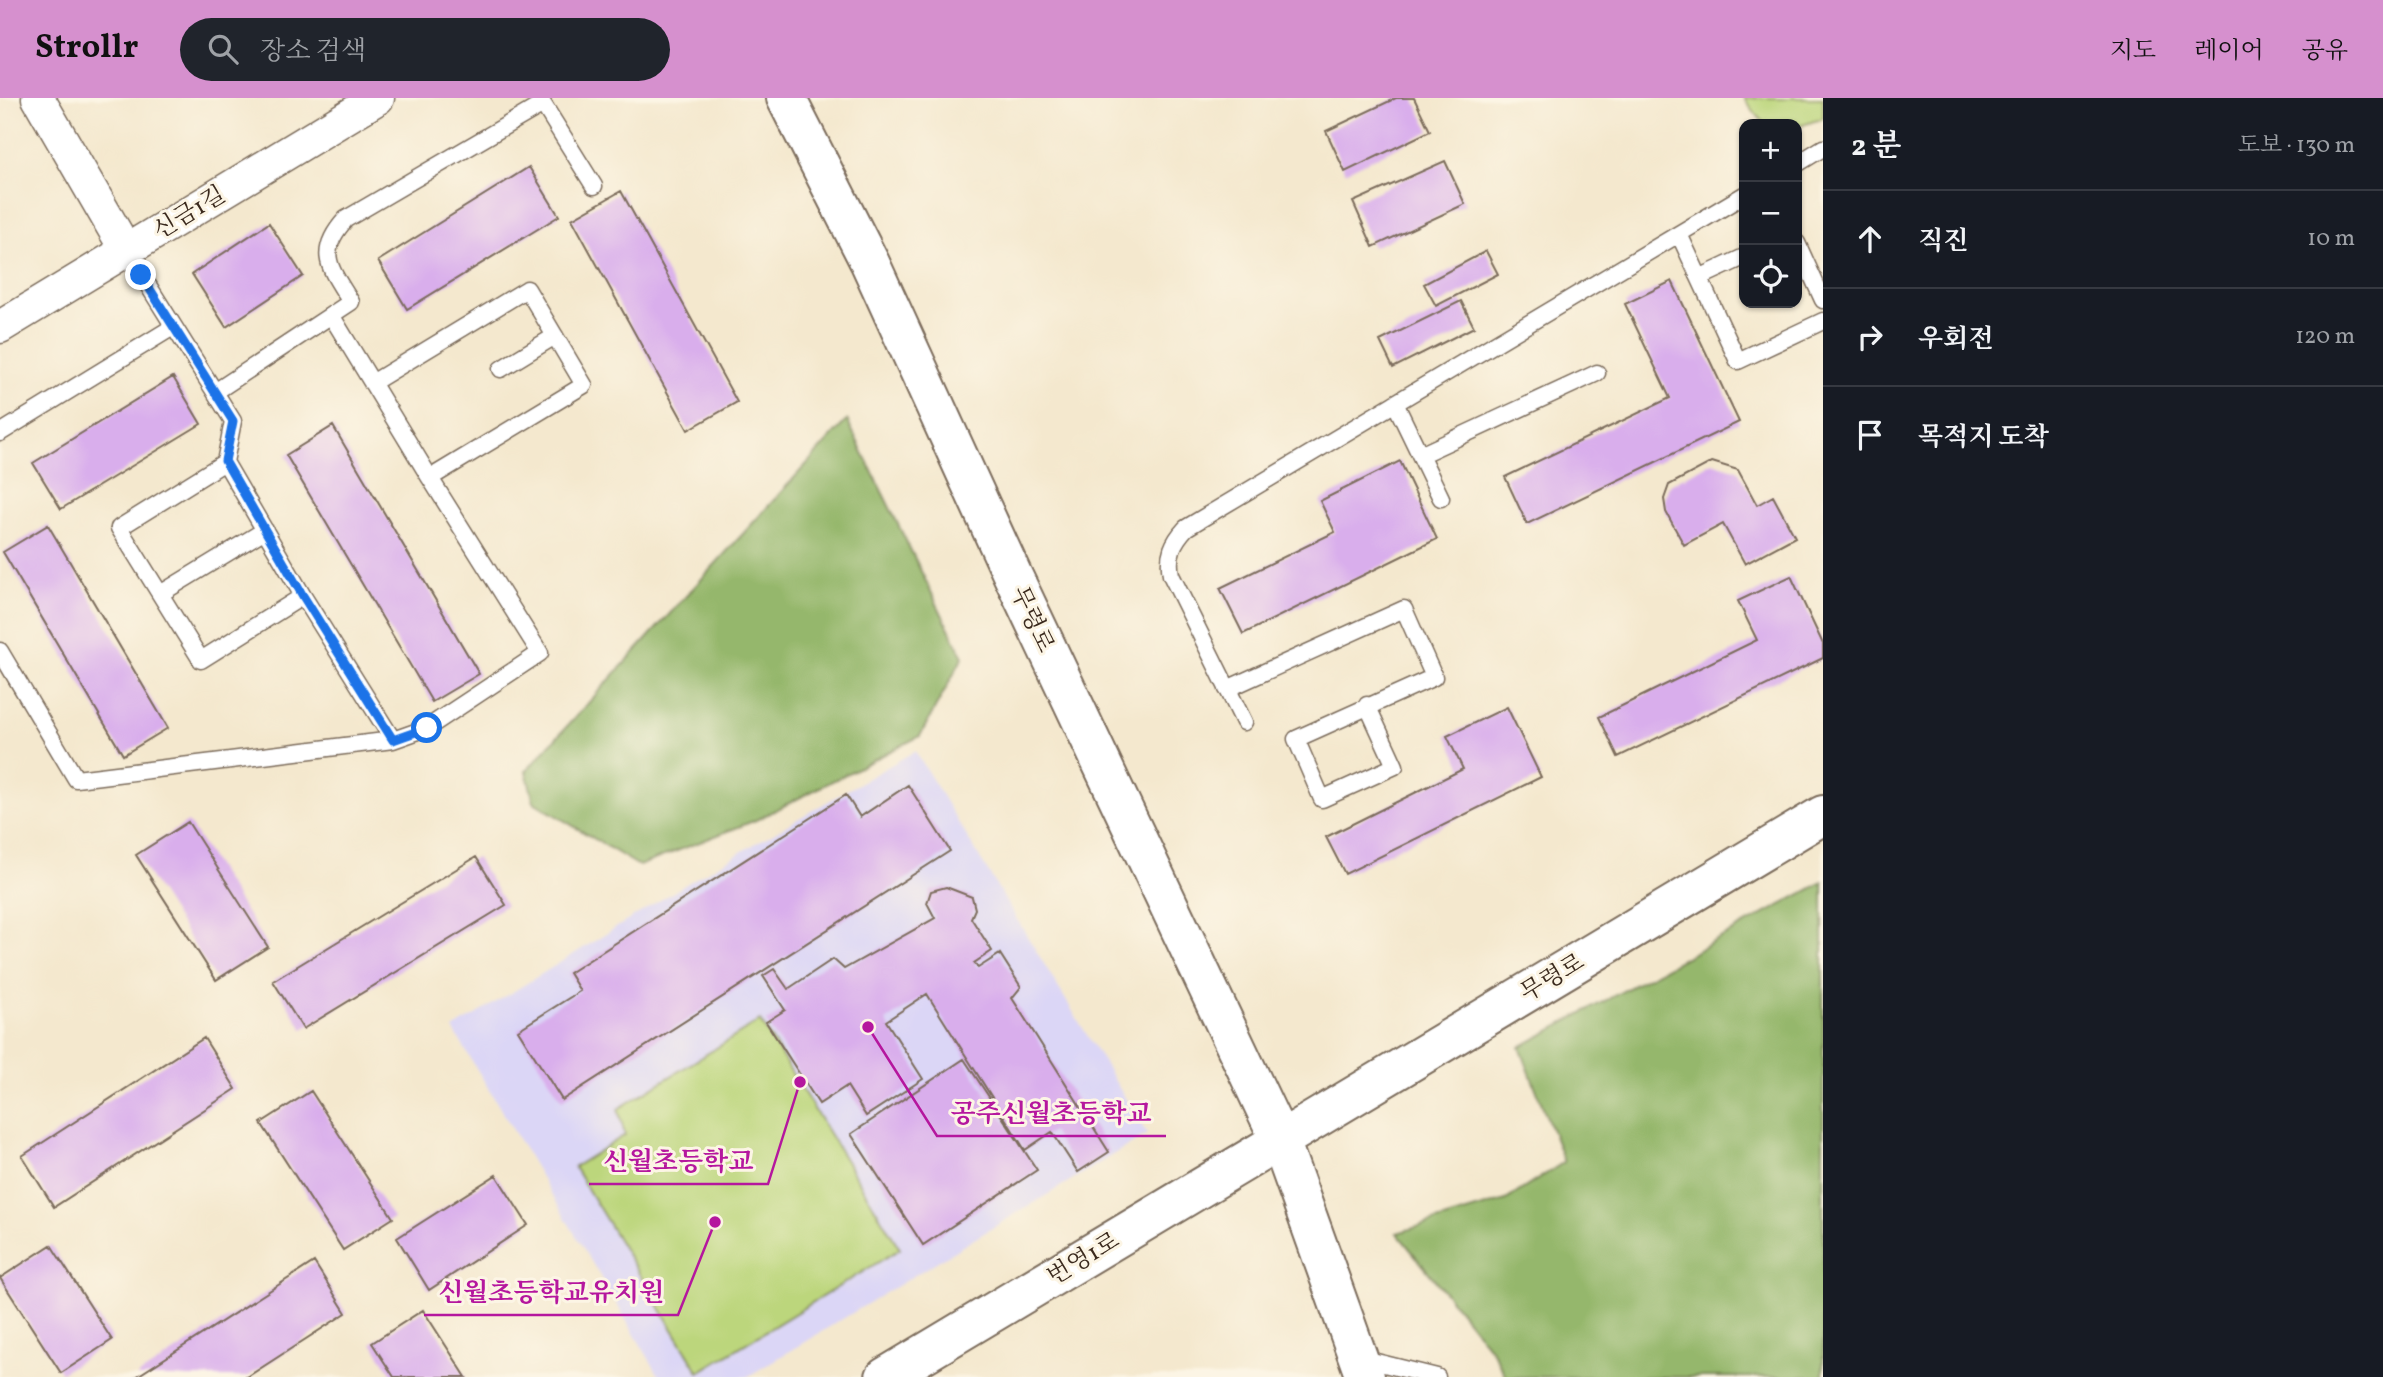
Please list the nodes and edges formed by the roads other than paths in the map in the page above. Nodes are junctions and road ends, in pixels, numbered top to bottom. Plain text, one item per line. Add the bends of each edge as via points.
1 (38, 98) edge
2 (378, 98) edge
3 (786, 98) edge
4 (1823, 148) edge
5 (1802, 161) edge
6 (594, 186) dead end
7 (1739, 198) edge
8 (1679, 234) junction
9 (1798, 245) edge
10 (126, 250) junction
11 (1739, 259) edge
12 (1701, 277) junction
13 (1823, 300) edge
14 (331, 314) junction
15 (1823, 321) edge
16 (0, 327) edge
17 (173, 327) junction
18 (555, 337) junction
19 (501, 369) dead end
20 (1597, 373) dead end
21 (372, 383) junction
22 (215, 392) junction
23 (1395, 403) junction
24 (0, 433) edge
25 (1420, 455) junction
26 (225, 461) junction
27 (429, 478) junction
28 (1441, 498) dead end
29 (265, 530) junction
30 (160, 594) junction
31 (303, 596) junction
32 (2, 660) edge
33 (1227, 689) junction
34 (1367, 705) junction
35 (1244, 722) dead end
36 (393, 740) junction
37 (1823, 815) edge
38 (1280, 1140) junction
39 (1361, 1367) edge
40 (893, 1375) edge
41 (1437, 1377) edge

1 - 10 street
2 - 10 street, 신금1길
3 - 38 main road, 무령로 via 870,263
4 - 5 lane
6 - 14 lane via 543,104 346,219 332,235 327,254 329,267 351,302
7 - 8 lane
8 - 12 lane
8 - 23 lane
9 - 13 lane
10 - 16 street, 신금1길
10 - 17 lane
11 - 12 lane
12 - 15 lane via 1738,361
14 - 21 lane
14 - 22 lane
17 - 22 lane
17 - 24 lane
18 - 19 lane
18 - 21 lane via 527,289
18 - 27 lane via 584,385
20 - 25 lane
21 - 27 lane
22 - 26 lane via 233,421
23 - 25 lane
23 - 33 lane via 1186,528 1174,541 1168,563 1171,575
25 - 28 lane
26 - 29 lane
26 - 30 lane via 119,528
27 - 36 lane via 540,653 427,728
29 - 30 lane
29 - 31 lane
30 - 31 lane via 201,660
31 - 36 lane
32 - 36 lane via 76,779
33 - 34 lane via 1404,609 1434,677
33 - 35 lane
34 - 34 lane via 1296,739 1322,799 1395,766
37 - 38 main road, 무령로
38 - 39 main road, 무령로
38 - 40 main road, 번영1로
39 - 41 lane

